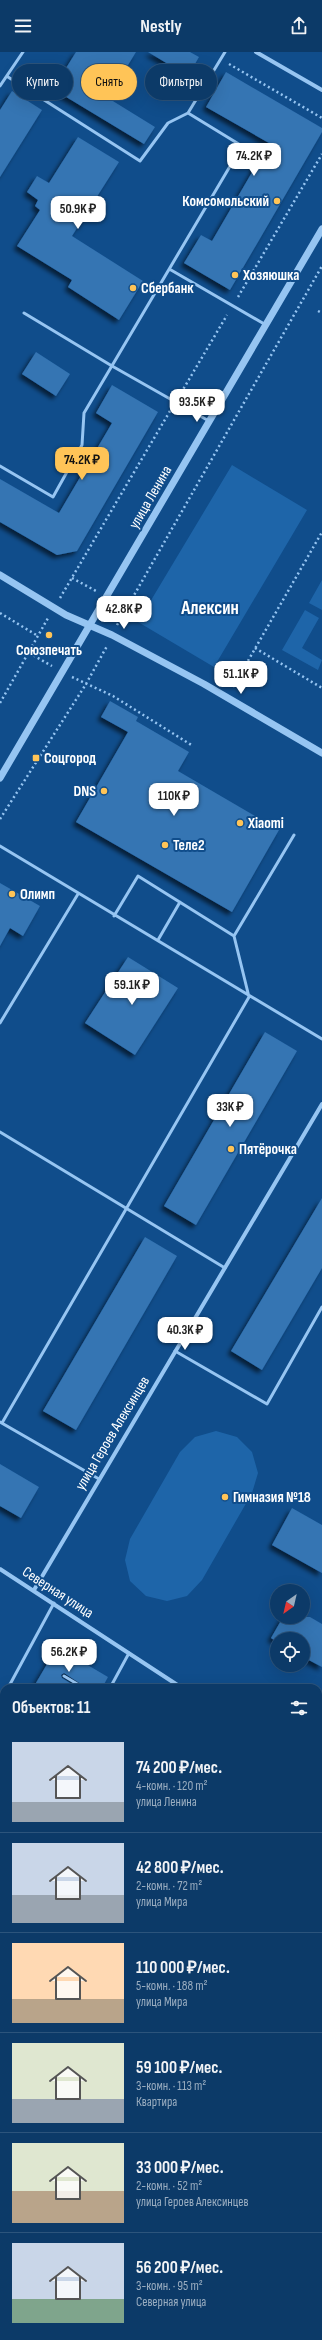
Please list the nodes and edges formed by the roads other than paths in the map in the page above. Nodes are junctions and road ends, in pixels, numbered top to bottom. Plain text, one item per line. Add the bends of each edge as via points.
1 (23, 52) edge
2 (225, 52) edge
3 (256, 52) edge
4 (8, 77) junction
5 (0, 86) edge
6 (322, 90) edge
7 (188, 113) junction
8 (322, 229) edge
9 (170, 270) junction
10 (24, 313) dead end
11 (266, 325) junction
12 (112, 366) junction
13 (209, 421) junction
14 (0, 466) edge
15 (0, 575) edge
16 (89, 626) junction
17 (322, 752) edge
18 (0, 778) edge
19 (294, 835) dead end
20 (0, 846) edge
21 (78, 894) junction
22 (180, 902) junction
23 (114, 916) junction
24 (234, 936) junction
25 (158, 940) junction
26 (249, 997) junction
27 (0, 1024) edge
28 (322, 1039) edge
29 (322, 1104) edge
30 (0, 1132) edge
31 (127, 1209) junction
32 (225, 1268) junction
33 (322, 1307) edge
34 (175, 1351) junction
35 (1, 1423) edge
36 (99, 1479) junction
37 (0, 1569) edge
38 (34, 1590) junction
39 (54, 1603) junction
40 (128, 1653) junction
41 (64, 1676) dead end
42 (10, 1684) edge
43 (77, 1684) edge
44 (112, 1684) edge
45 (176, 1684) edge

1 - 4 lane
2 - 7 lane
3 - 6 street
4 - 5 lane
4 - 7 lane via 140,161 168,123
7 - 9 lane via 242,146
8 - 11 street, улица Ленина
9 - 11 lane
9 - 12 lane
10 - 12 lane
11 - 13 street, улица Ленина
12 - 13 lane
12 - 14 lane via 84,413 82,445 53,497
13 - 16 street, улица Ленина
15 - 16 street
16 - 17 street via 112,635
16 - 18 street, улица Ленина
19 - 24 lane
20 - 21 lane
21 - 23 lane
21 - 27 lane
22 - 23 lane via 138,876
22 - 24 lane
22 - 25 lane
23 - 25 lane
24 - 26 lane
25 - 26 lane
26 - 28 lane
26 - 31 lane
29 - 32 street, улица Героев Алексинцев
30 - 31 lane
31 - 32 lane
31 - 35 lane
32 - 34 street, улица Героев Алексинцев
33 - 34 lane via 267,1404
34 - 36 street, улица Героев Алексинцев
35 - 36 lane
36 - 38 street, улица Героев Алексинцев
37 - 38 street, Северная улица
38 - 39 street, Северная улица
39 - 40 street, Северная улица
39 - 42 lane
40 - 44 lane
40 - 45 street, Северная улица
41 - 43 lane

